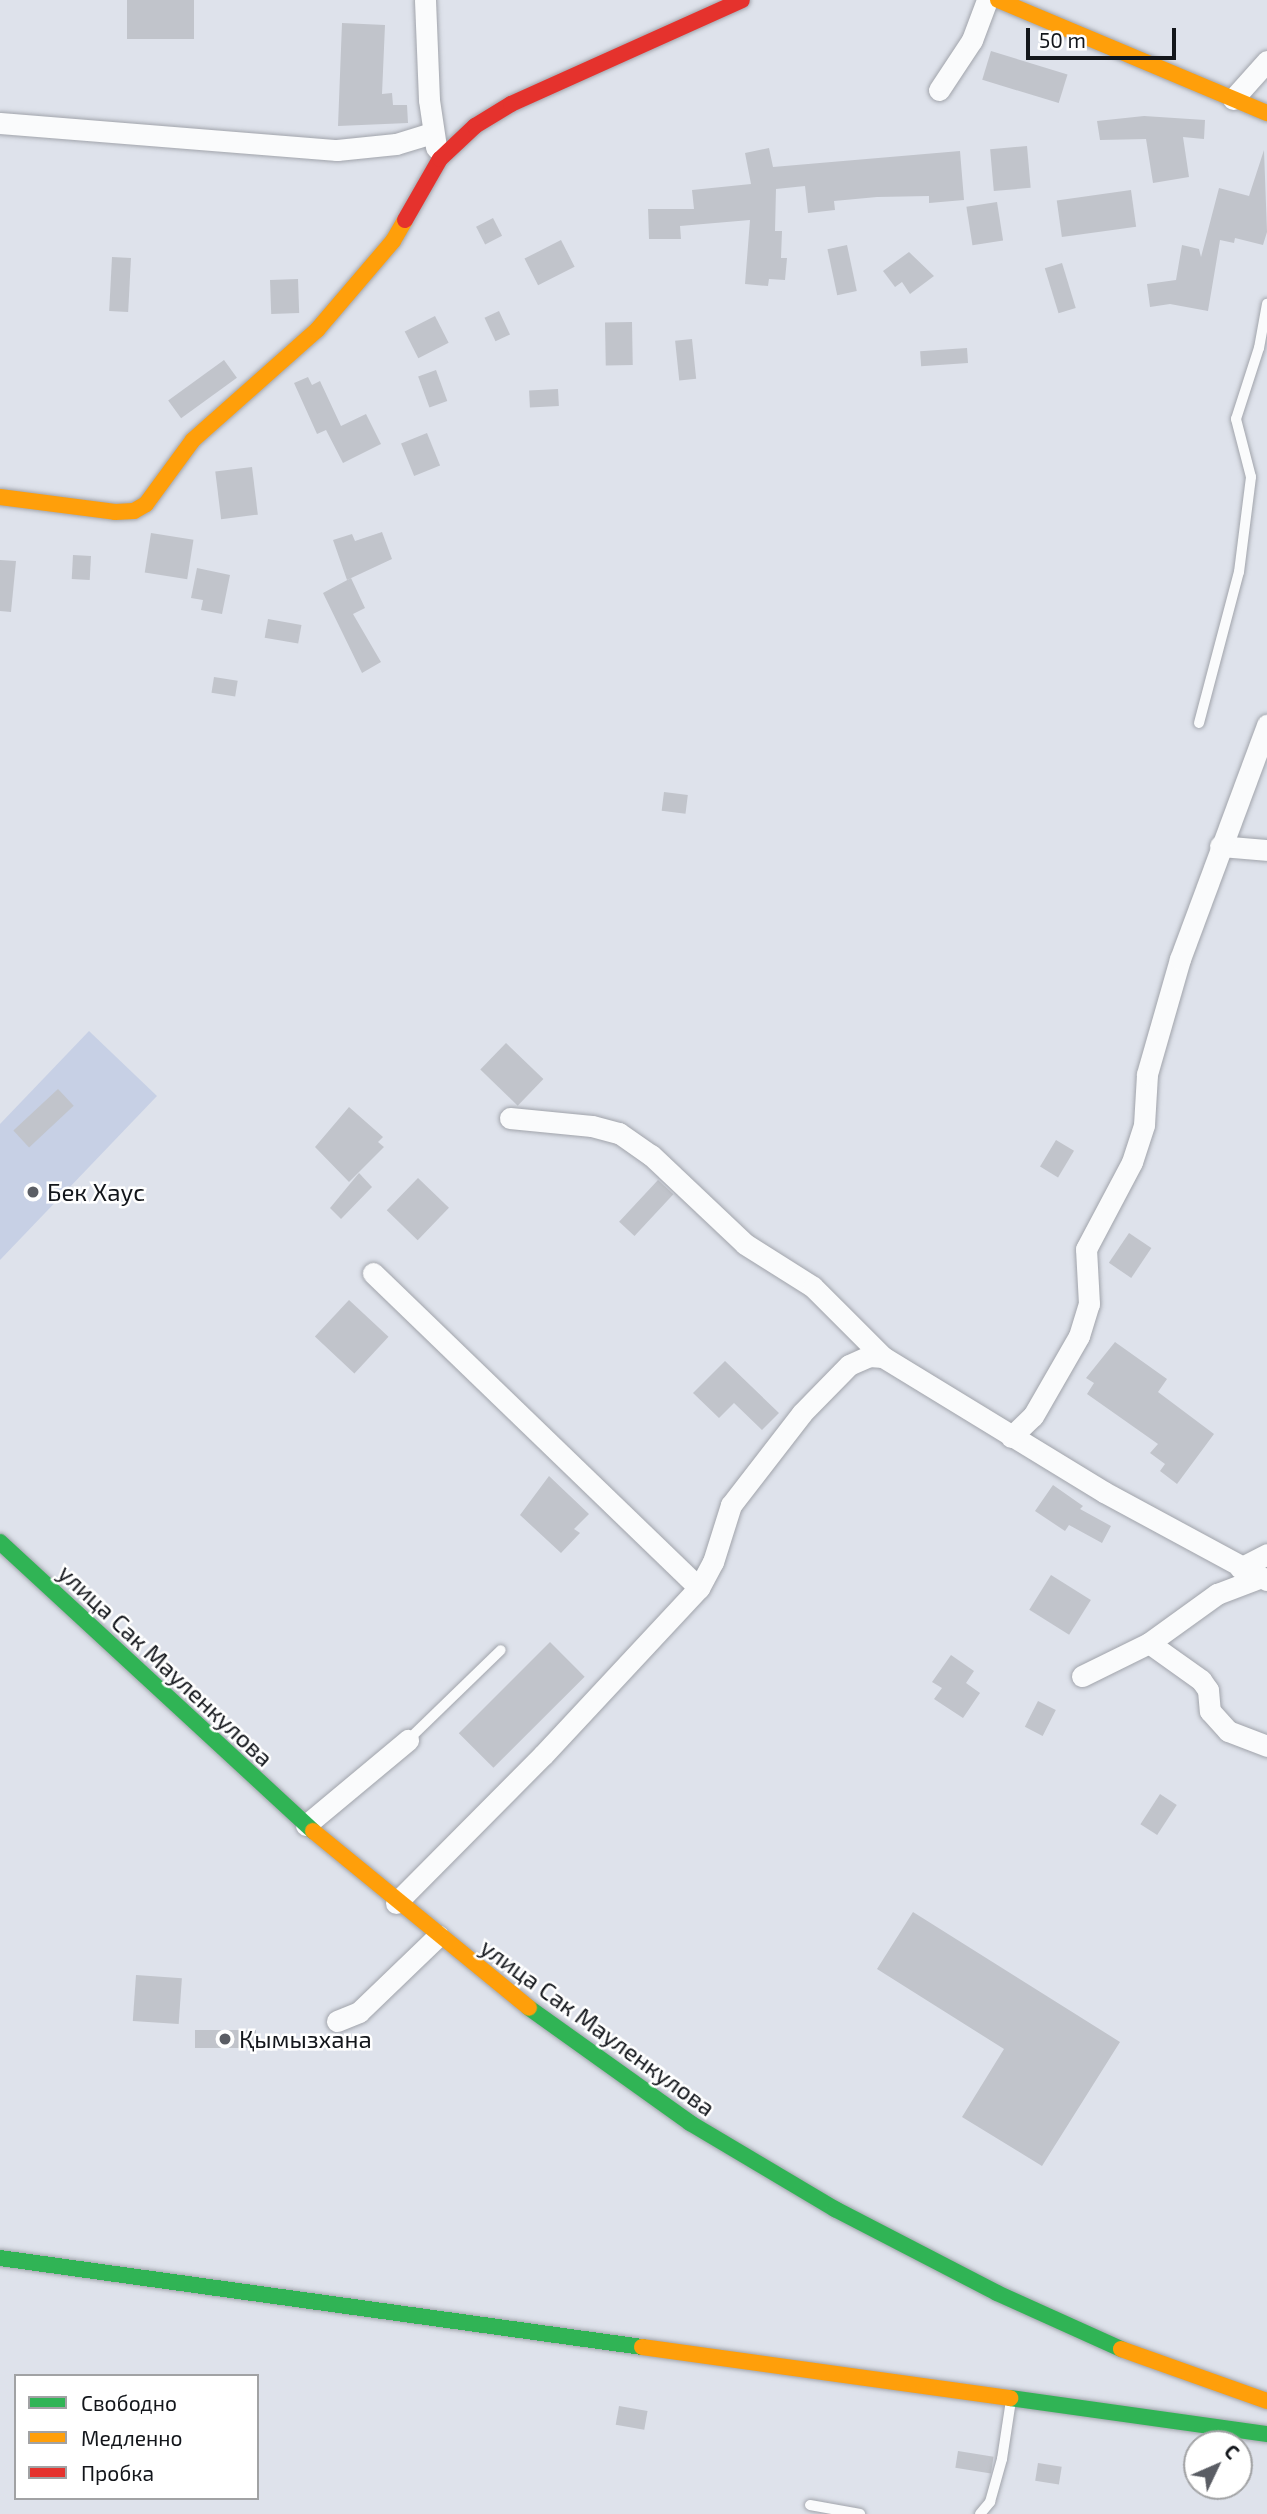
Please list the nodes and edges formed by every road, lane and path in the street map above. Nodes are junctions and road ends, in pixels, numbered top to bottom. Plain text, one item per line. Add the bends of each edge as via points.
1 (425, 0) edge
2 (743, 0) edge
3 (987, 0) edge
4 (998, 0) edge
5 (1267, 61) edge
6 (939, 90) dead end
7 (1233, 99) junction
8 (1267, 113) edge
9 (0, 123) edge
10 (432, 133) junction
11 (440, 159) junction
12 (1267, 304) edge
13 (0, 497) edge
14 (1199, 723) dead end
15 (1267, 725) edge
16 (1220, 846) junction
17 (1267, 850) edge
18 (509, 1118) dead end
19 (373, 1273) dead end
20 (883, 1357) junction
21 (1011, 1437) junction
22 (0, 1542) edge
23 (1267, 1554) edge
24 (1255, 1575) edge
25 (699, 1588) junction
26 (1149, 1643) junction
27 (501, 1650) dead end
28 (1082, 1676) dead end
29 (408, 1740) joint
30 (1267, 1746) edge
31 (306, 1825) junction
32 (396, 1903) junction
33 (438, 1937) junction
34 (337, 2021) dead end
35 (0, 2258) edge
36 (1012, 2397) junction
37 (1267, 2401) edge
38 (1267, 2434) edge
39 (810, 2505) dead end
40 (860, 2514) edge
41 (980, 2514) edge

1 - 10 street
2 - 11 street via 511,104 475,126
3 - 6 street via 972,40
4 - 7 street
5 - 7 street
7 - 8 street
9 - 10 street via 337,150 396,144
10 - 11 street
11 - 13 street via 393,241 317,330 193,440 146,504 134,511 114,512
12 - 14 lane via 1259,348 1236,419 1251,477 1239,572
15 - 16 street
16 - 17 street
16 - 21 street via 1147,1074 1144,1125 1132,1162 1086,1249 1089,1304 1079,1336 1033,1416
18 - 20 street via 618,1133 651,1155 745,1244 813,1287
19 - 25 street
20 - 21 street
20 - 25 street via 869,1356 849,1365 762,1463 731,1505 713,1562
21 - 24 street
22 - 31 street, улица Сак Мауленкулова
23 - 24 street
24 - 26 street via 1217,1594
25 - 32 street
26 - 28 street
26 - 30 street via 1201,1680 1215,1720 1234,1736
27 - 29 lane
29 - 31 street
31 - 32 street, улица Сак Мауленкулова
32 - 33 street, улица Сак Мауленкулова
33 - 34 street via 359,2012
33 - 37 street, улица Сак Мауленкулова via 572,2041 690,2123 835,2210 1072,2328 1134,2355
35 - 36 street
36 - 38 street
36 - 41 lane via 1002,2459 989,2502
39 - 40 lane

